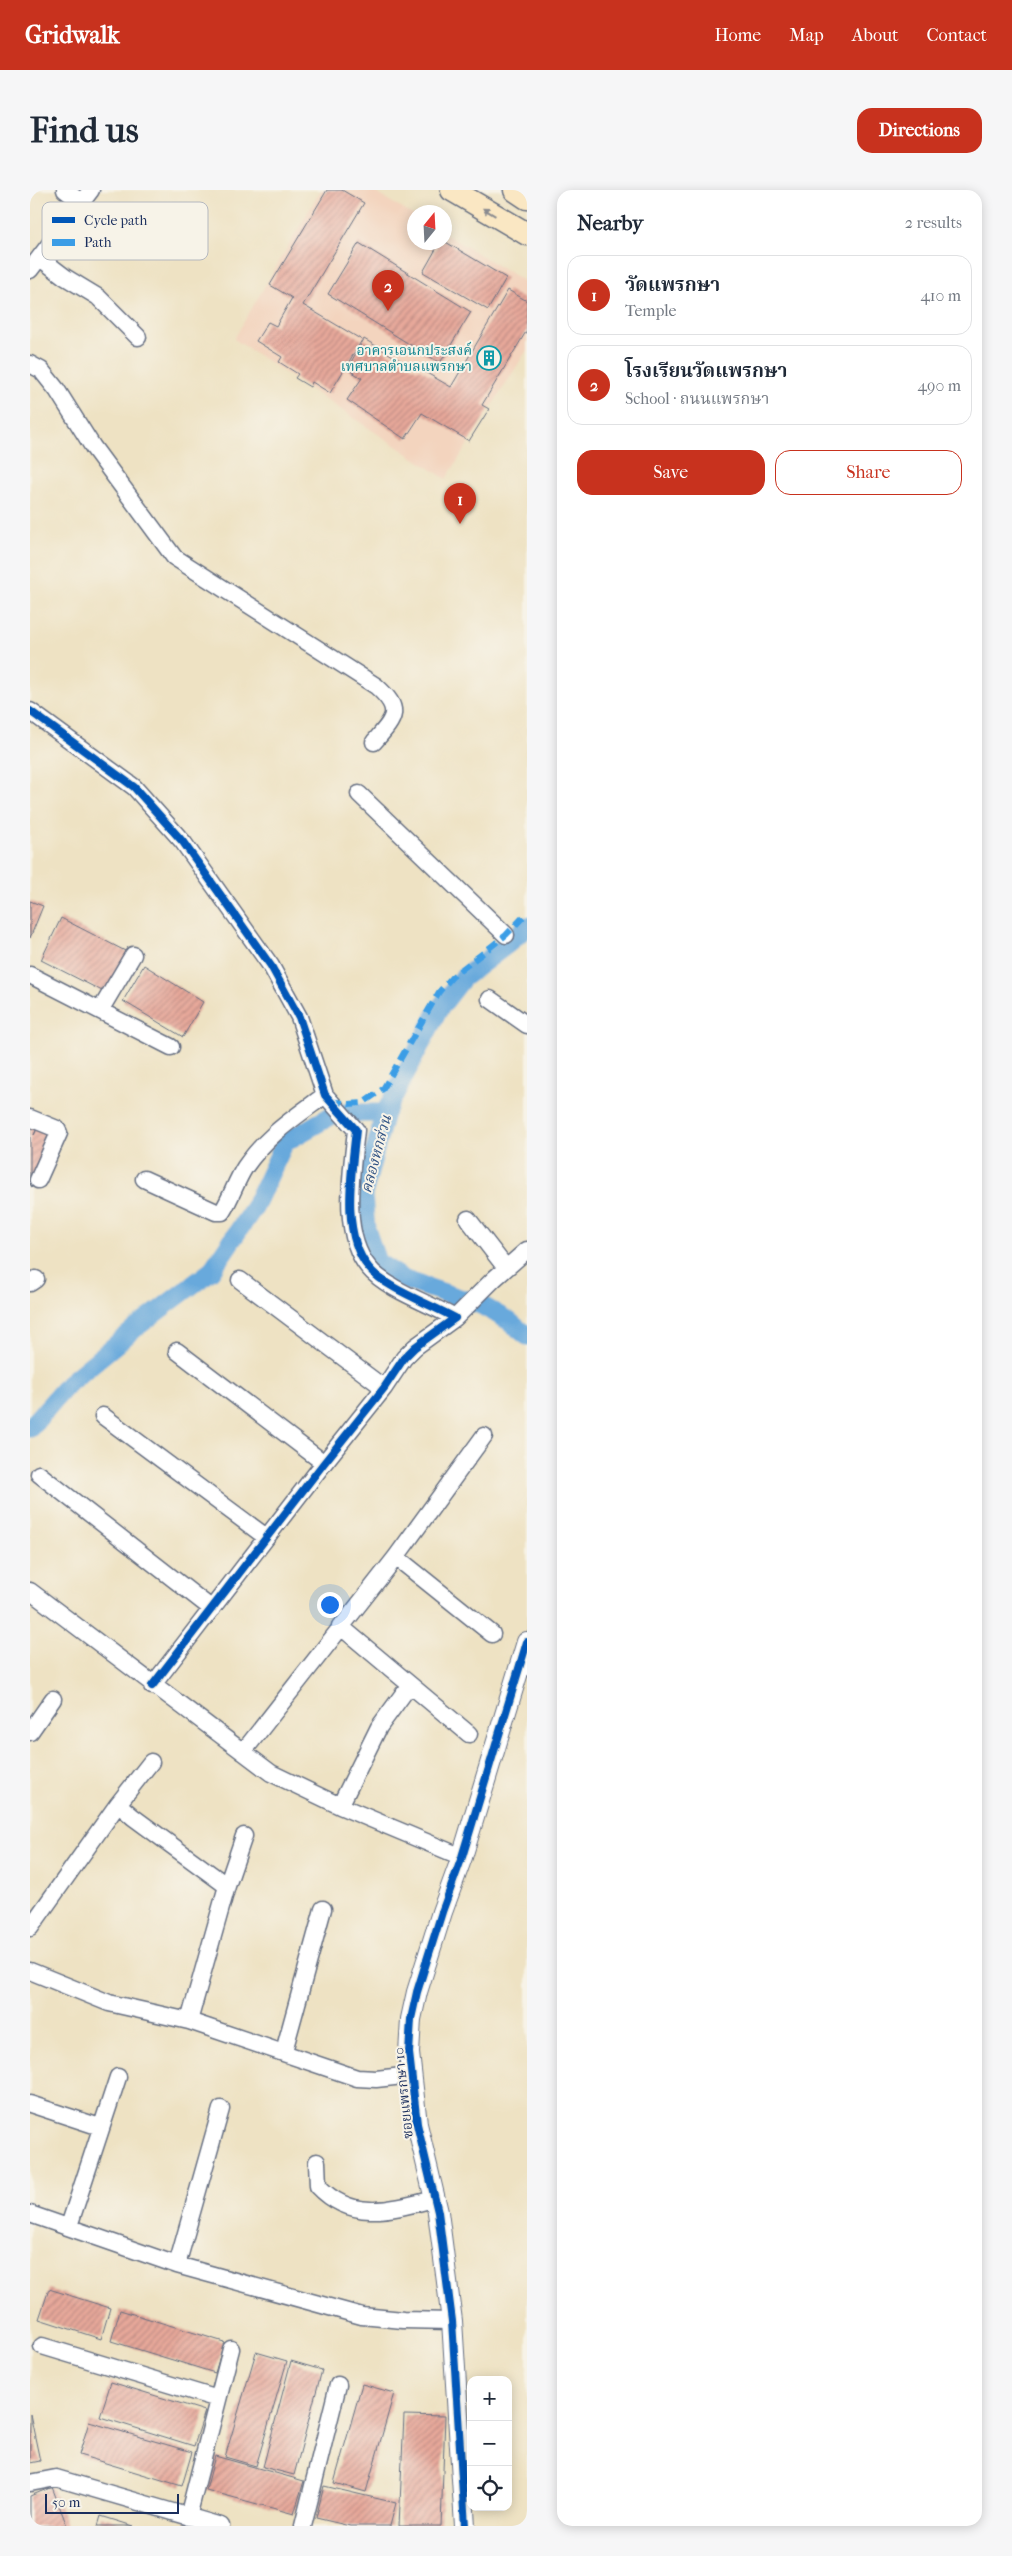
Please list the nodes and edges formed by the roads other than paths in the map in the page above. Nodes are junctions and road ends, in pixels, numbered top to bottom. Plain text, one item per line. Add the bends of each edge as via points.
1 (65, 190) edge
2 (452, 190) edge
3 (515, 190) edge
4 (86, 196) edge
5 (527, 198) edge
6 (527, 234) edge
7 (35, 264) edge
8 (138, 337) dead end
9 (30, 364) edge
10 (30, 711) edge
11 (374, 742) dead end
12 (359, 794) dead end
13 (506, 935) dead end
14 (133, 955) dead end
15 (30, 975) edge
16 (490, 999) dead end
17 (101, 1009) junction
18 (527, 1025) edge
19 (171, 1047) dead end
20 (329, 1101) junction
21 (30, 1118) edge
22 (144, 1179) dead end
23 (38, 1180) dead end
24 (468, 1219) dead end
25 (527, 1250) edge
26 (500, 1273) junction
27 (240, 1280) dead end
28 (459, 1315) junction
29 (177, 1351) dead end
30 (384, 1388) junction
31 (103, 1416) dead end
32 (484, 1436) dead end
33 (324, 1462) junction
34 (39, 1474) dead end
35 (266, 1537) junction
36 (396, 1557) junction
37 (30, 1592) edge
38 (212, 1609) junction
39 (340, 1626) junction
40 (492, 1634) dead end
41 (527, 1642) edge
42 (152, 1686) junction
43 (409, 1686) junction
44 (54, 1699) dead end
45 (30, 1732) edge
46 (469, 1734) dead end
47 (243, 1752) junction
48 (151, 1762) dead end
49 (118, 1804) junction
50 (340, 1806) junction
51 (244, 1836) dead end
52 (462, 1857) junction
53 (227, 1886) junction
54 (323, 1910) dead end
55 (30, 1928) edge
56 (30, 1971) edge
57 (189, 2021) junction
58 (284, 2051) junction
59 (412, 2075) junction
60 (118, 2077) dead end
61 (30, 2104) edge
62 (221, 2109) dead end
63 (100, 2127) junction
64 (317, 2162) dead end
65 (434, 2200) junction
66 (30, 2214) edge
67 (69, 2226) junction
68 (177, 2265) junction
69 (452, 2321) junction
70 (42, 2346) dead end
71 (231, 2349) dead end
72 (338, 2385) dead end
73 (218, 2399) junction
74 (30, 2483) edge
75 (188, 2516) junction
76 (221, 2526) edge
77 (303, 2526) edge
78 (465, 2526) edge

1 - 4 street
6 -> 2 main road
3 - 5 main road
7 - 8 street via 98,297
9 - 11 street via 41,370 57,390 93,446 174,557 390,698 394,710 392,721
10 - 20 street via 134,787 183,842 271,966 299,1017
12 - 13 street
14 - 17 street
15 - 17 street
16 - 18 street
17 - 19 street
20 - 22 street via 278,1128 245,1168 222,1212
20 - 28 street via 356,1130 349,1205 358,1248 369,1269 395,1288
21 - 23 street via 57,1129 59,1133
24 - 26 street
25 - 26 street
26 - 28 street
27 - 30 street
28 - 30 street via 415,1347
29 - 33 street
30 - 33 street
31 - 35 street
32 - 36 street
33 - 35 street
34 - 38 street
35 - 38 street
36 - 39 street
36 - 40 street
37 - 42 street
38 - 42 street
39 - 43 street
39 - 47 street
41 - 52 street, ซอยแพรกษา 10
42 - 47 street
43 - 46 street
43 - 50 street via 379,1727
44 - 45 street
47 - 50 street via 271,1773
48 - 49 street
49 - 53 street
49 - 55 street
50 - 52 street
51 - 53 street
52 - 59 street, ซอยแพรกษา 10 via 417,1992 411,2019 409,2053
53 - 57 street
54 - 58 street
56 - 57 street via 109,2003
57 - 58 street
58 - 59 street via 357,2078
59 - 65 street, ซอยแพรกษา 10 via 417,2124
60 - 63 street
61 - 63 street
62 - 68 street
63 - 67 street
64 - 65 street via 318,2186 328,2197 349,2208 367,2211 394,2209
65 - 69 street, ซอยแพรกษา 10
66 - 67 street
67 - 68 street
68 - 69 street via 362,2316
69 - 78 street, ซอยแพรกษา 10
70 - 73 street
71 - 73 street
72 - 77 street
73 - 75 street
74 - 75 street via 56,2478
75 - 76 street

